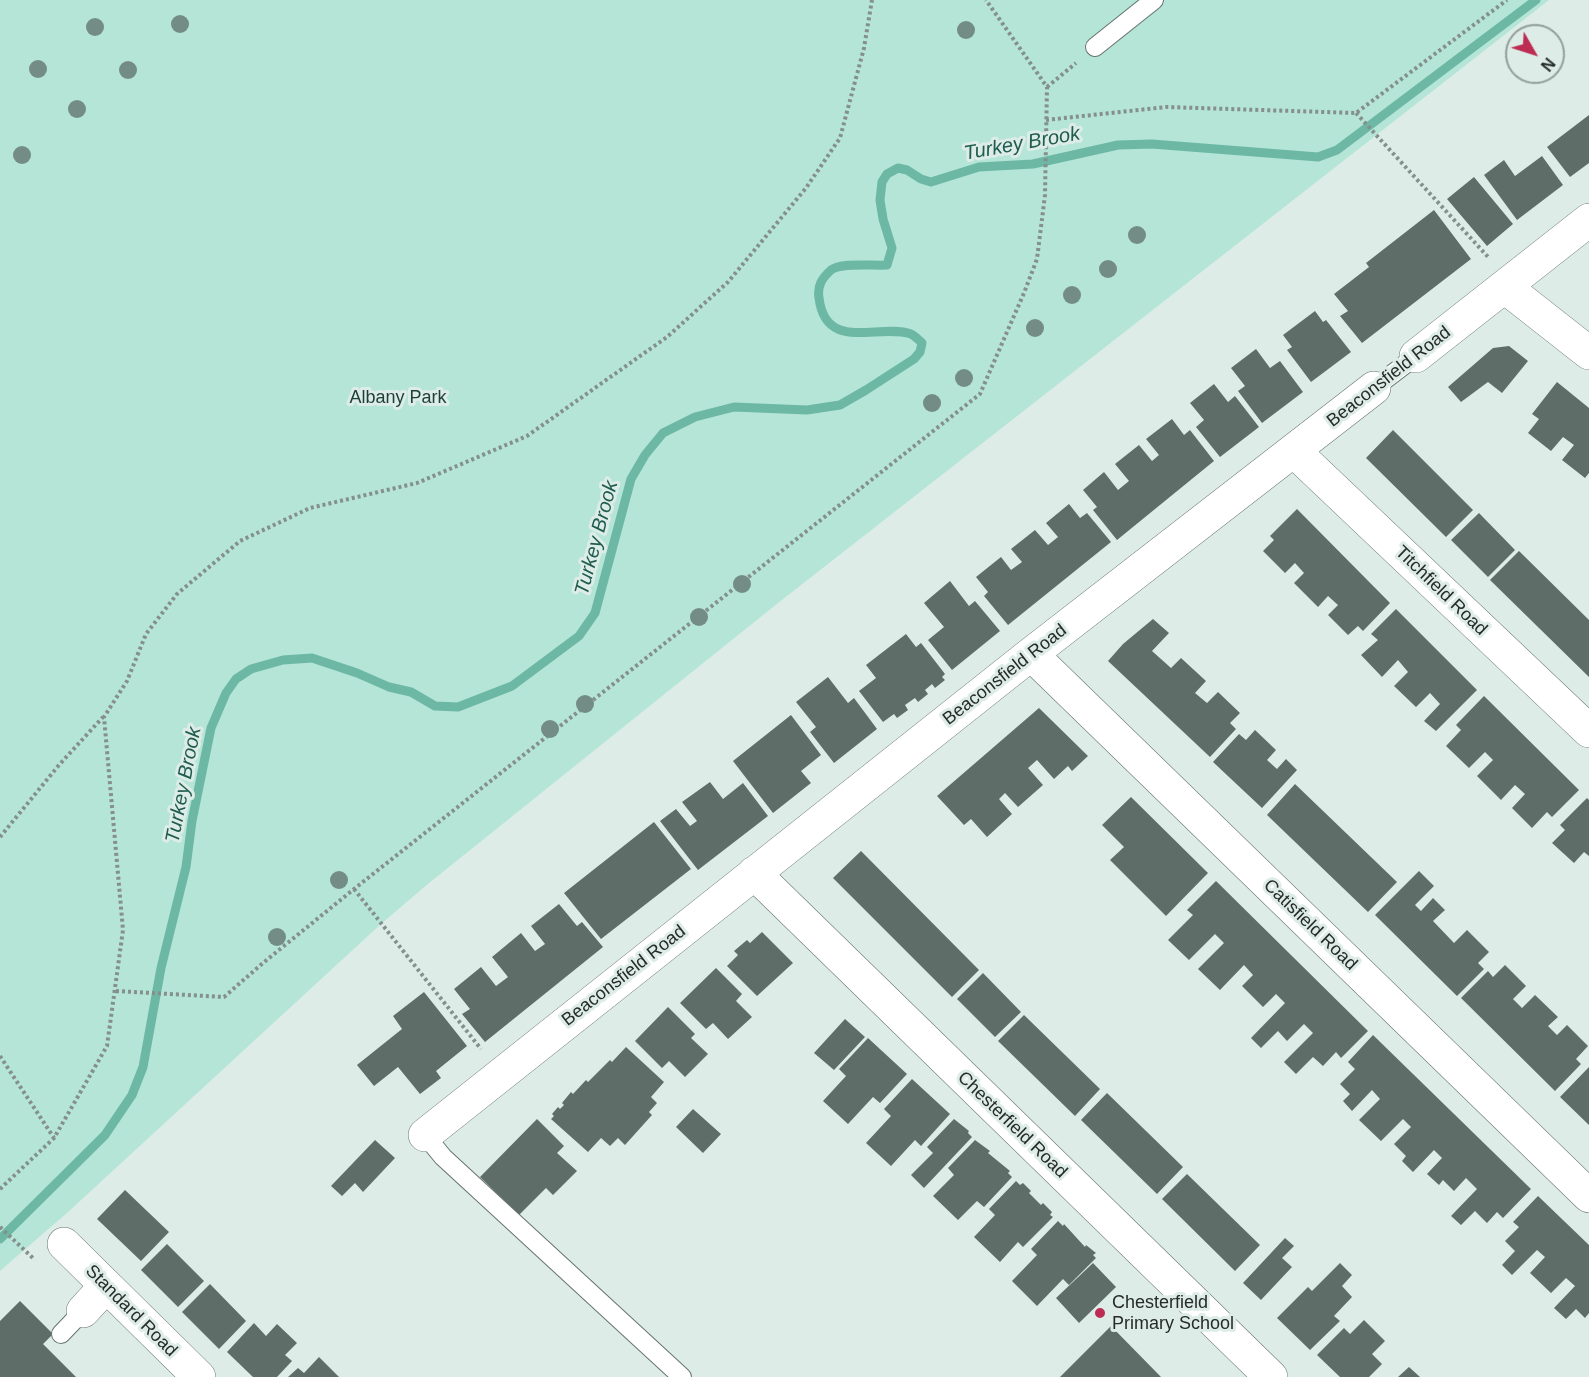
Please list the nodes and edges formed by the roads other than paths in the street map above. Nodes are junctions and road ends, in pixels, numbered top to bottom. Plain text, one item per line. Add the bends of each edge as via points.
1 (1154, 0) edge
2 (1095, 47) road end
3 (1589, 220) edge
4 (1508, 284) junction
5 (1589, 352) edge
6 (1416, 356) joint
7 (1374, 388) joint
8 (1294, 451) junction
9 (1031, 654) junction
10 (1589, 731) edge
11 (754, 873) junction
12 (425, 1135) joint
13 (1589, 1196) edge
14 (64, 1244) dead end
15 (106, 1286) junction
16 (83, 1311) joint
17 (61, 1334) dead end
18 (199, 1377) edge
19 (682, 1377) edge
20 (1271, 1377) edge

1 - 2 lane
3 - 4 street, Beaconsfield Road
4 - 5 street
4 - 6 street, Beaconsfield Road
6 - 7 lane, Beaconsfield Road
7 - 8 street, Beaconsfield Road
8 - 9 street, Beaconsfield Road
8 - 10 street, Titchfield Road
9 - 11 street, Beaconsfield Road
9 - 13 street, Catisfield Road
11 - 12 street, Beaconsfield Road
11 - 20 street, Chesterfield Road
12 - 19 lane via 443,1157
14 - 15 street, Standard Road
15 - 16 street
15 - 18 street, Standard Road
16 - 17 lane

